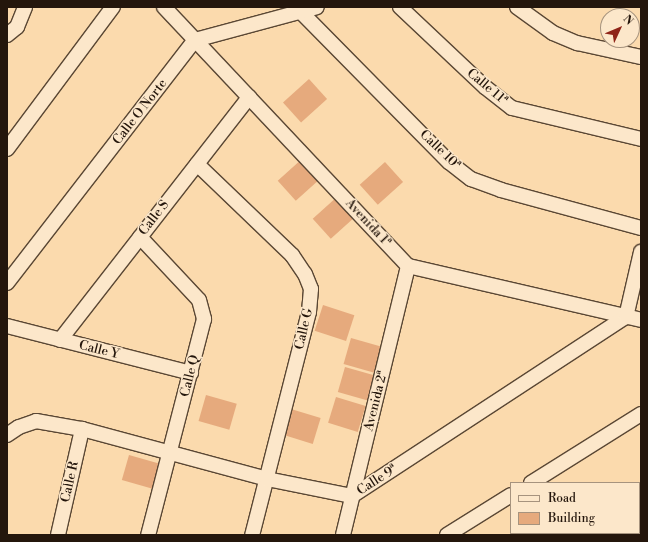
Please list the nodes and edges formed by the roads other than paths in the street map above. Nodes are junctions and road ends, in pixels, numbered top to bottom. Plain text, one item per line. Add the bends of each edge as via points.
1 (25, 7) edge
2 (113, 7) edge
3 (164, 7) edge
4 (317, 7) edge
5 (400, 7) edge
6 (517, 7) edge
7 (301, 12) junction
8 (7, 35) edge
9 (195, 40) junction
10 (641, 57) edge
11 (249, 97) junction
12 (641, 139) edge
13 (7, 149) edge
14 (197, 164) junction
15 (641, 228) edge
16 (140, 237) junction
17 (641, 252) edge
18 (408, 266) junction
19 (7, 283) edge
20 (626, 317) junction
21 (641, 320) edge
22 (7, 326) edge
23 (60, 340) junction
24 (191, 373) junction
25 (641, 414) edge
26 (82, 429) junction
27 (7, 436) edge
28 (170, 452) junction
29 (267, 479) junction
30 (532, 482) edge
31 (352, 496) junction
32 (510, 496) edge
33 (58, 535) edge
34 (148, 535) edge
35 (252, 535) edge
36 (343, 535) edge
37 (447, 535) edge

1 - 8 street via 17,27
2 - 13 street
3 - 9 street, Avenida 1ª
4 - 7 street
5 - 12 street, Calle 11ª via 498,99 512,108
6 - 10 street via 553,33 565,38
7 - 9 street
7 - 15 street, Calle 10ª via 449,162 471,178 502,190
9 - 11 street, Avenida 1ª
9 - 19 street, Calle O Norte
11 - 14 street, Calle S
11 - 18 street, Avenida 1ª
14 - 16 street, Calle S
14 - 29 street, Calle G via 292,254 311,289 309,312
16 - 23 street, Calle S
16 - 24 street, Calle Q via 199,300 204,319
17 - 20 street
18 - 20 street
18 - 31 street, Avenida 2ª
20 - 21 street
20 - 31 street, Calle 9ª
22 - 23 street, Calle Y
23 - 24 street, Calle Y
24 - 28 street, Calle Q
25 - 30 street
26 - 27 street, Calle 9ª via 36,421 19,427
26 - 28 street, Calle 9ª
26 - 33 street, Calle R
28 - 29 street, Calle 9ª
28 - 34 street, Calle Q
29 - 31 street, Calle 9ª
29 - 35 street, Calle G
31 - 36 street, Avenida 2ª
32 - 37 street

